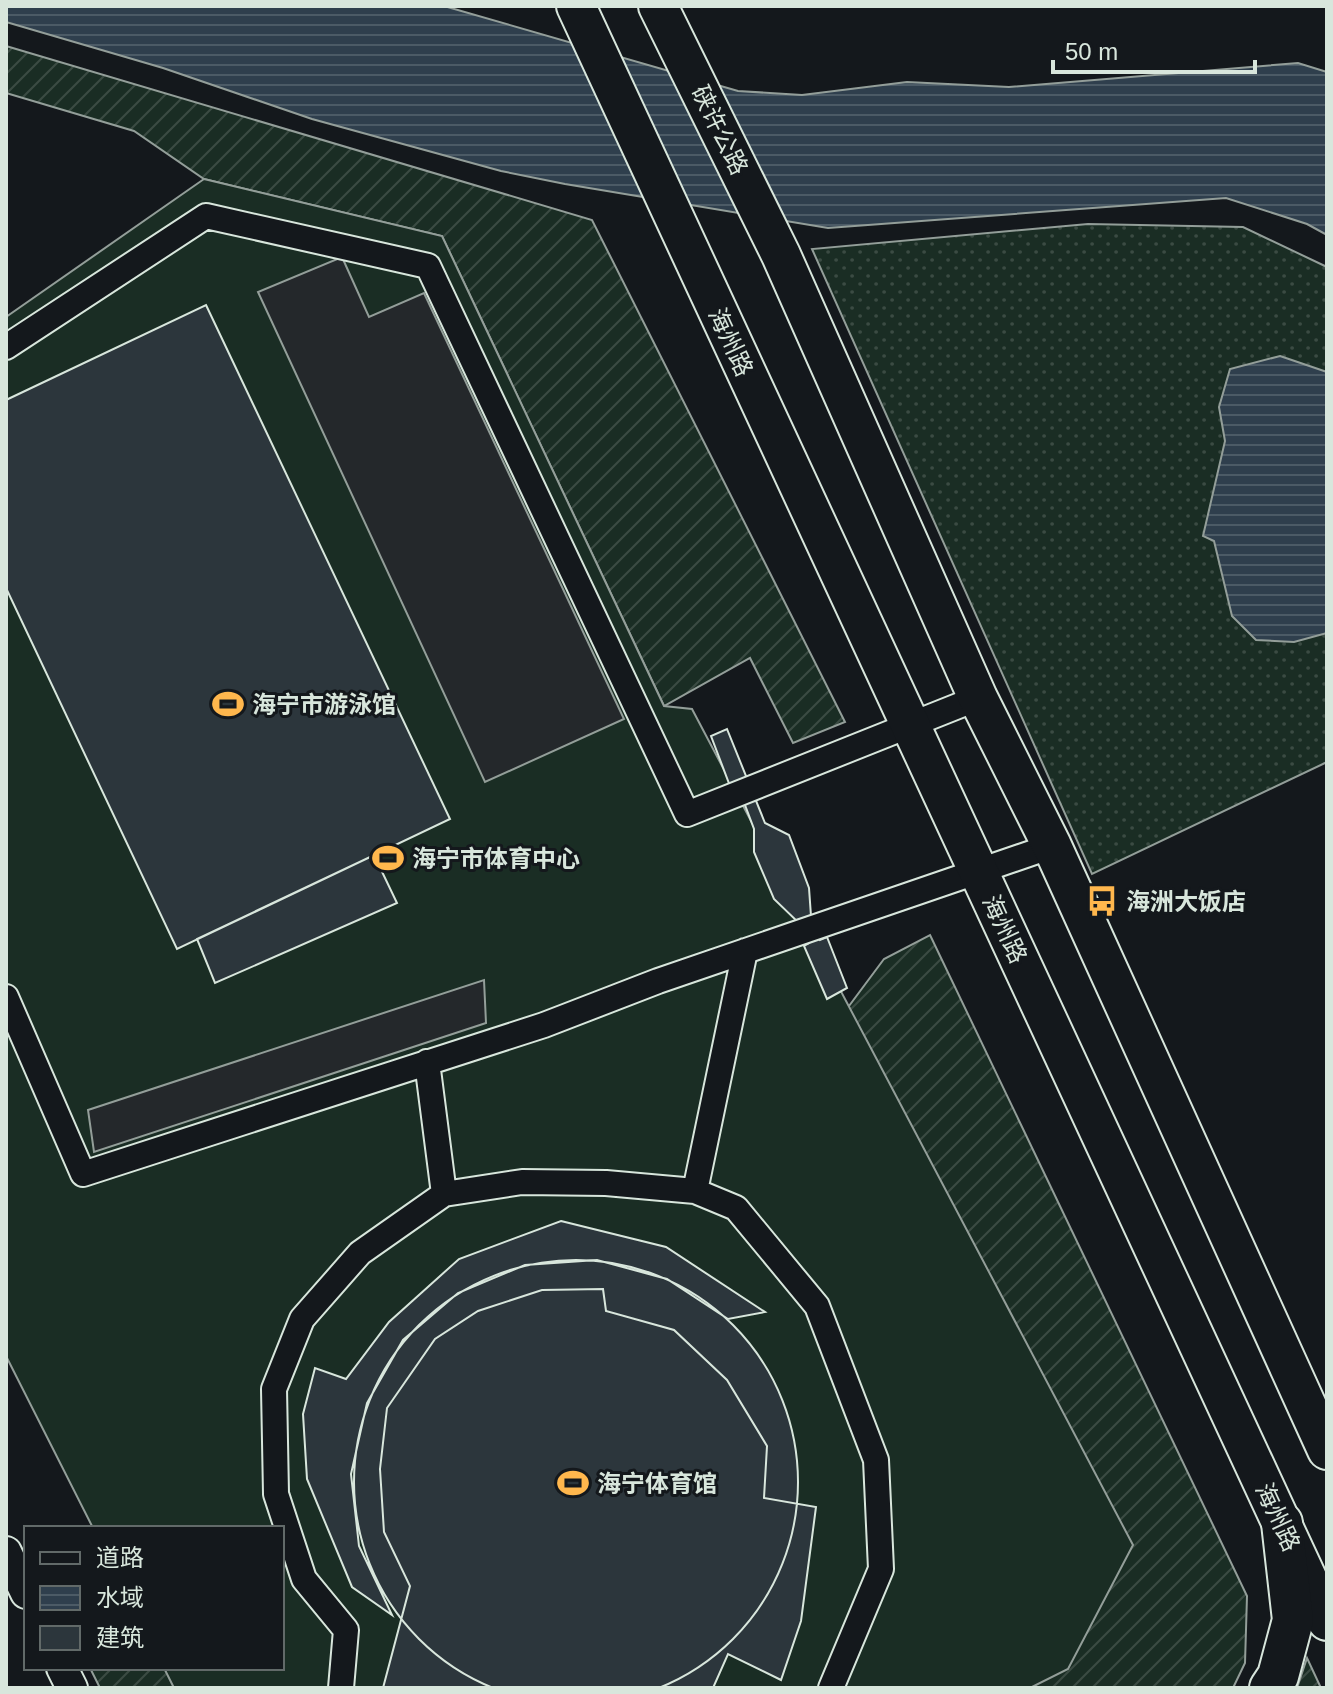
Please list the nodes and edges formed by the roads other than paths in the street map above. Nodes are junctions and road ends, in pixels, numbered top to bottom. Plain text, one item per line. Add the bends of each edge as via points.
1 (576, 6) edge
2 (658, 6) edge
3 (6, 347) edge
4 (978, 698) junction
5 (909, 725) junction
6 (1052, 846) junction
7 (979, 873) junction
8 (745, 951) junction
9 (6, 997) edge
10 (427, 1062) junction
11 (695, 1191) junction
12 (444, 1194) junction
13 (1327, 1450) edge
14 (1282, 1523) junction
15 (6, 1552) edge
16 (24, 1589) edge
17 (1327, 1621) edge
18 (63, 1670) edge
19 (72, 1688) edge
20 (341, 1688) edge
21 (831, 1688) edge
22 (1270, 1688) edge

1 - 5 main road, 海州路
2 - 4 main road, 硖许公路 via 781,255
3 - 5 street via 206,216 428,266 687,814
4 - 5 street
4 - 6 main road
5 - 7 main road, 海州路
6 - 7 street
6 - 13 main road
7 - 8 street
7 - 14 main road, 海州路
8 - 10 street
8 - 11 street
9 - 10 street via 83,1174
10 - 12 street
11 - 12 street via 522,1182
11 - 21 street via 736,1208 817,1306 876,1460 881,1569
12 - 20 street via 360,1253 302,1319 274,1389 276,1494 304,1579 346,1630
14 - 17 main road, 海州路
14 - 22 highway via 1293,1620
15 - 16 street
18 - 19 street

